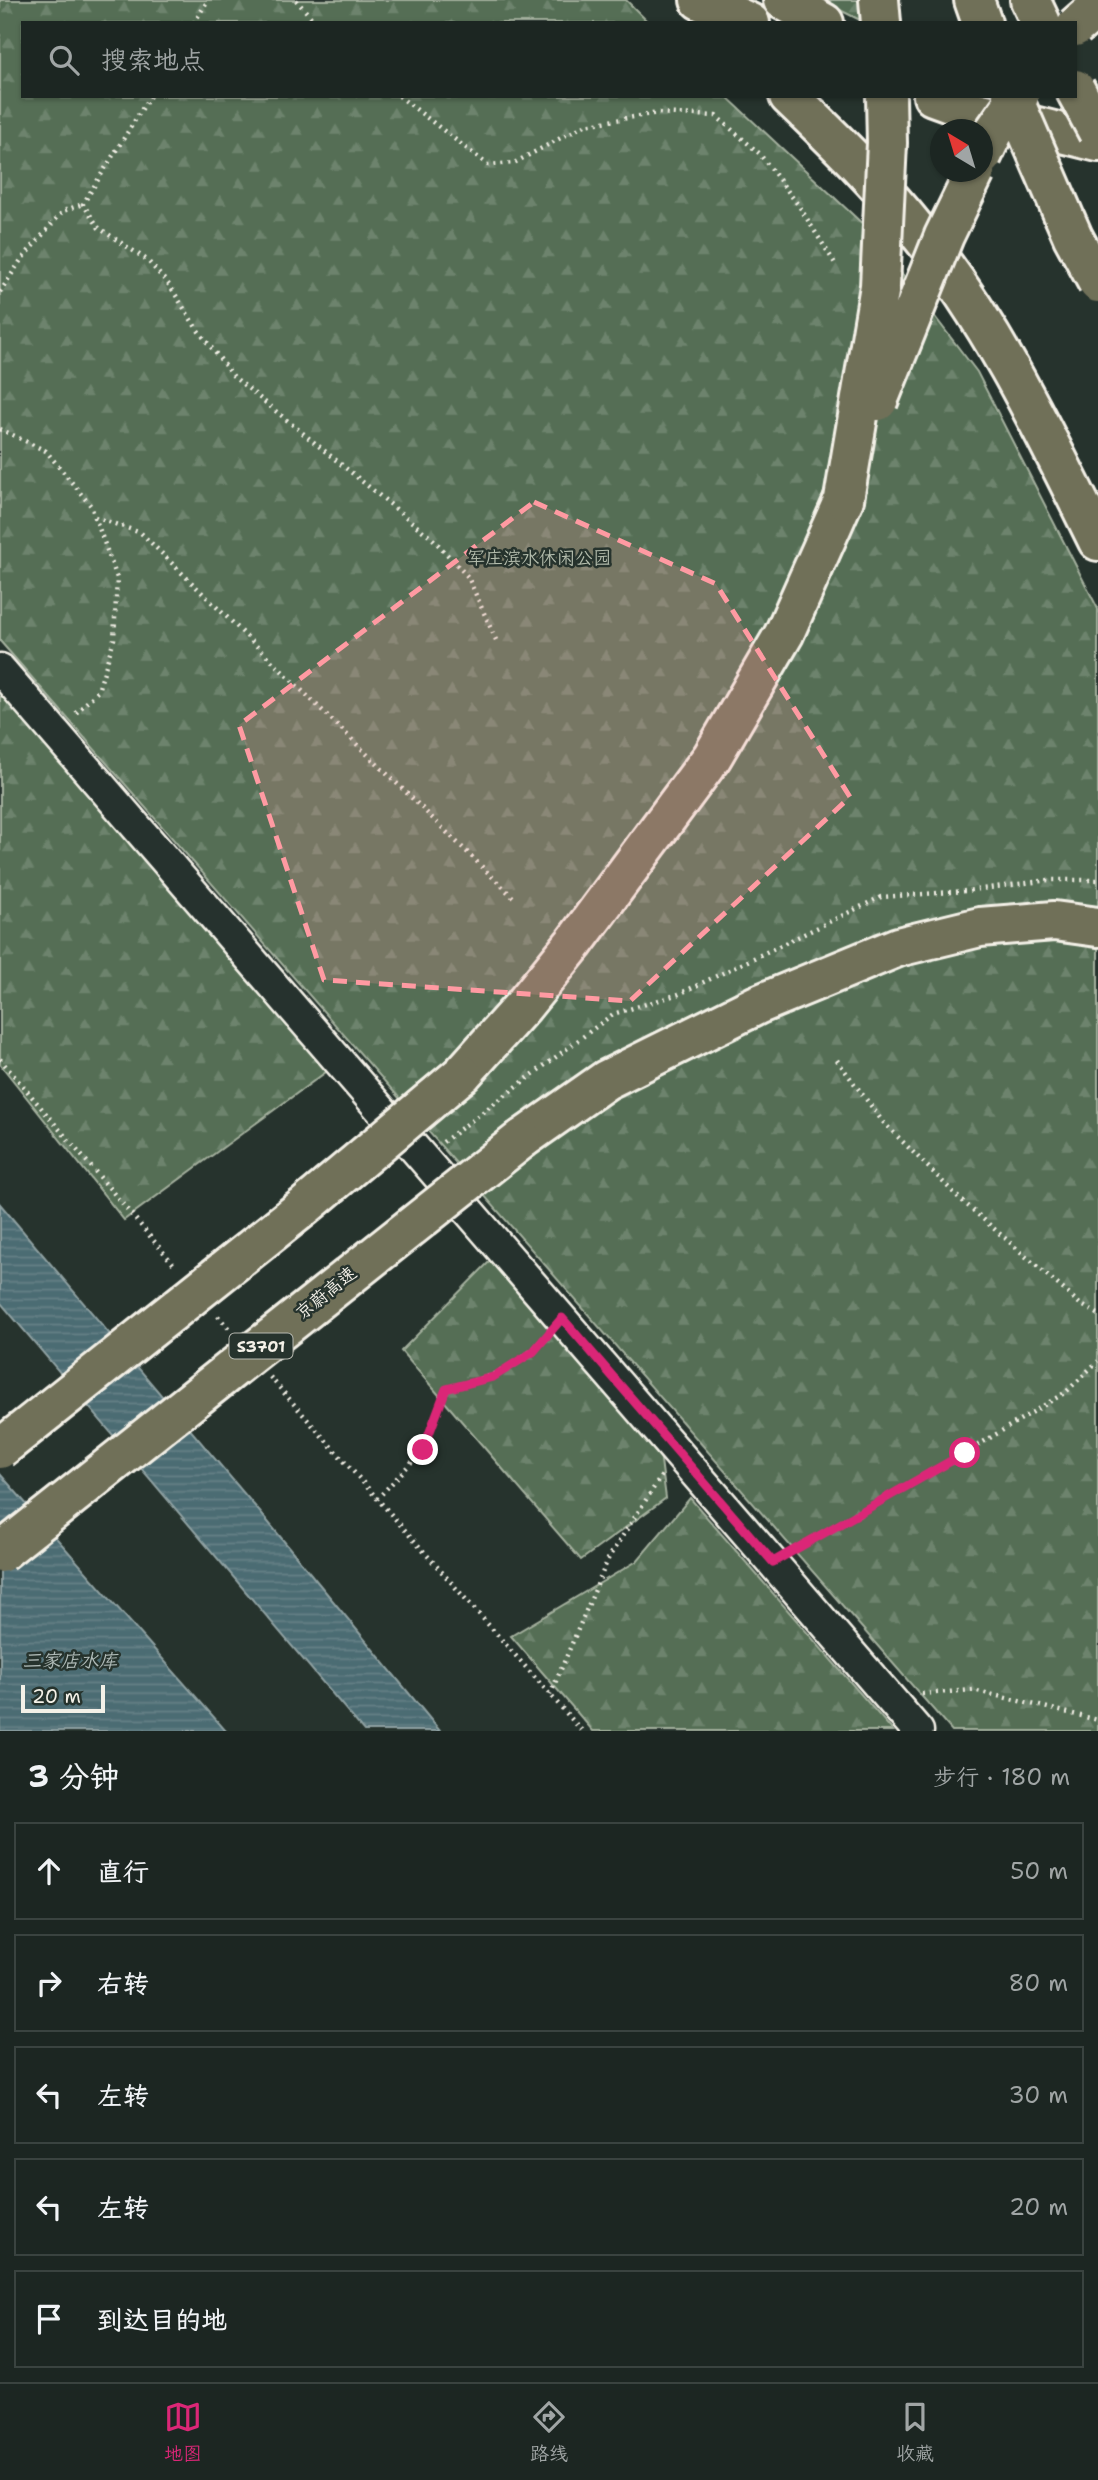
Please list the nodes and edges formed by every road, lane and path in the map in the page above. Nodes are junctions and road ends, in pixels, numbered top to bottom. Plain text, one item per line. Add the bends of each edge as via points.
1 (208, 0) edge
2 (296, 0) edge
3 (688, 0) edge
4 (700, 0) edge
5 (783, 0) edge
6 (879, 0) edge
7 (974, 0) edge
8 (1030, 0) edge
9 (1082, 0) edge
10 (1098, 7) edge
11 (195, 21) edge
12 (314, 21) edge
13 (710, 21) edge
14 (746, 21) edge
15 (820, 21) edge
16 (881, 21) edge
17 (981, 21) edge
18 (1040, 21) edge
19 (1077, 25) edge
20 (1098, 30) edge
21 (1077, 93) edge
22 (149, 98) edge
23 (402, 98) edge
24 (791, 98) edge
25 (886, 98) edge
26 (938, 98) edge
27 (1013, 98) edge
28 (1018, 98) edge
29 (1019, 98) edge
30 (1098, 121) edge
31 (1098, 132) edge
32 (993, 133) edge
33 (1098, 142) edge
34 (970, 182) edge
35 (83, 204) junction
36 (836, 265) dead end
37 (1098, 283) edge
38 (0, 292) edge
39 (0, 429) edge
40 (844, 499) junction
41 (95, 517) junction
42 (1098, 541) edge
43 (496, 640) dead end
44 (0, 669) edge
45 (56, 733) junction
46 (516, 900) dead end
47 (1098, 927) edge
48 (0, 1059) edge
49 (836, 1060) dead end
50 (185, 1278) dead end
51 (211, 1308) dead end
52 (1098, 1314) edge
53 (562, 1318) junction
54 (238, 1339) dead end
55 (1098, 1361) edge
56 (264, 1370) dead end
57 (0, 1449) edge
58 (679, 1453) junction
59 (377, 1499) junction
60 (0, 1553) edge
61 (773, 1562) junction
62 (550, 1695) junction
63 (890, 1698) junction
64 (1098, 1720) edge
65 (582, 1731) edge
66 (918, 1731) edge

1 - 11 path
2 - 12 path
3 - 13 highway
4 - 14 highway
5 - 15 highway
6 - 16 highway
7 - 17 highway
8 - 18 highway
9 - 20 highway
10 - 19 highway, bridge
21 - 31 highway, bridge
22 - 35 path
23 - 36 path via 488,165 514,163 585,125 658,113 716,116 759,153
24 - 42 highway via 852,156 920,233 978,316
25 - 40 highway, bridge via 880,286
26 - 33 highway
27 - 37 highway, bridge
28 - 32 highway, bridge
29 - 30 highway
34 - 40 highway, bridge via 876,405
35 - 38 path via 63,211
35 - 43 path via 99,228 147,260 170,286 234,377 433,540 468,578
39 - 41 path via 46,451
40 - 57 highway, bridge via 784,634 712,757 523,1006 462,1074 305,1206
41 - 45 path via 117,578 114,639 98,691
41 - 46 path via 141,533
44 - 45 street
45 - 53 street
47 - 60 highway, 京蔚高速 / S3701, bridge via 1054,921 980,927 898,947 757,1005 606,1080 522,1139
48 - 50 path
49 - 52 path via 883,1122 959,1198 1080,1304
51 - 54 path
53 - 58 street
53 - 59 path via 533,1352 493,1377 446,1389 423,1450
55 - 61 path via 1066,1392
56 - 59 path
58 - 61 street
58 - 62 path via 609,1557
59 - 62 path
61 - 63 street
62 - 65 path
63 - 64 path via 973,1690
63 - 66 street

